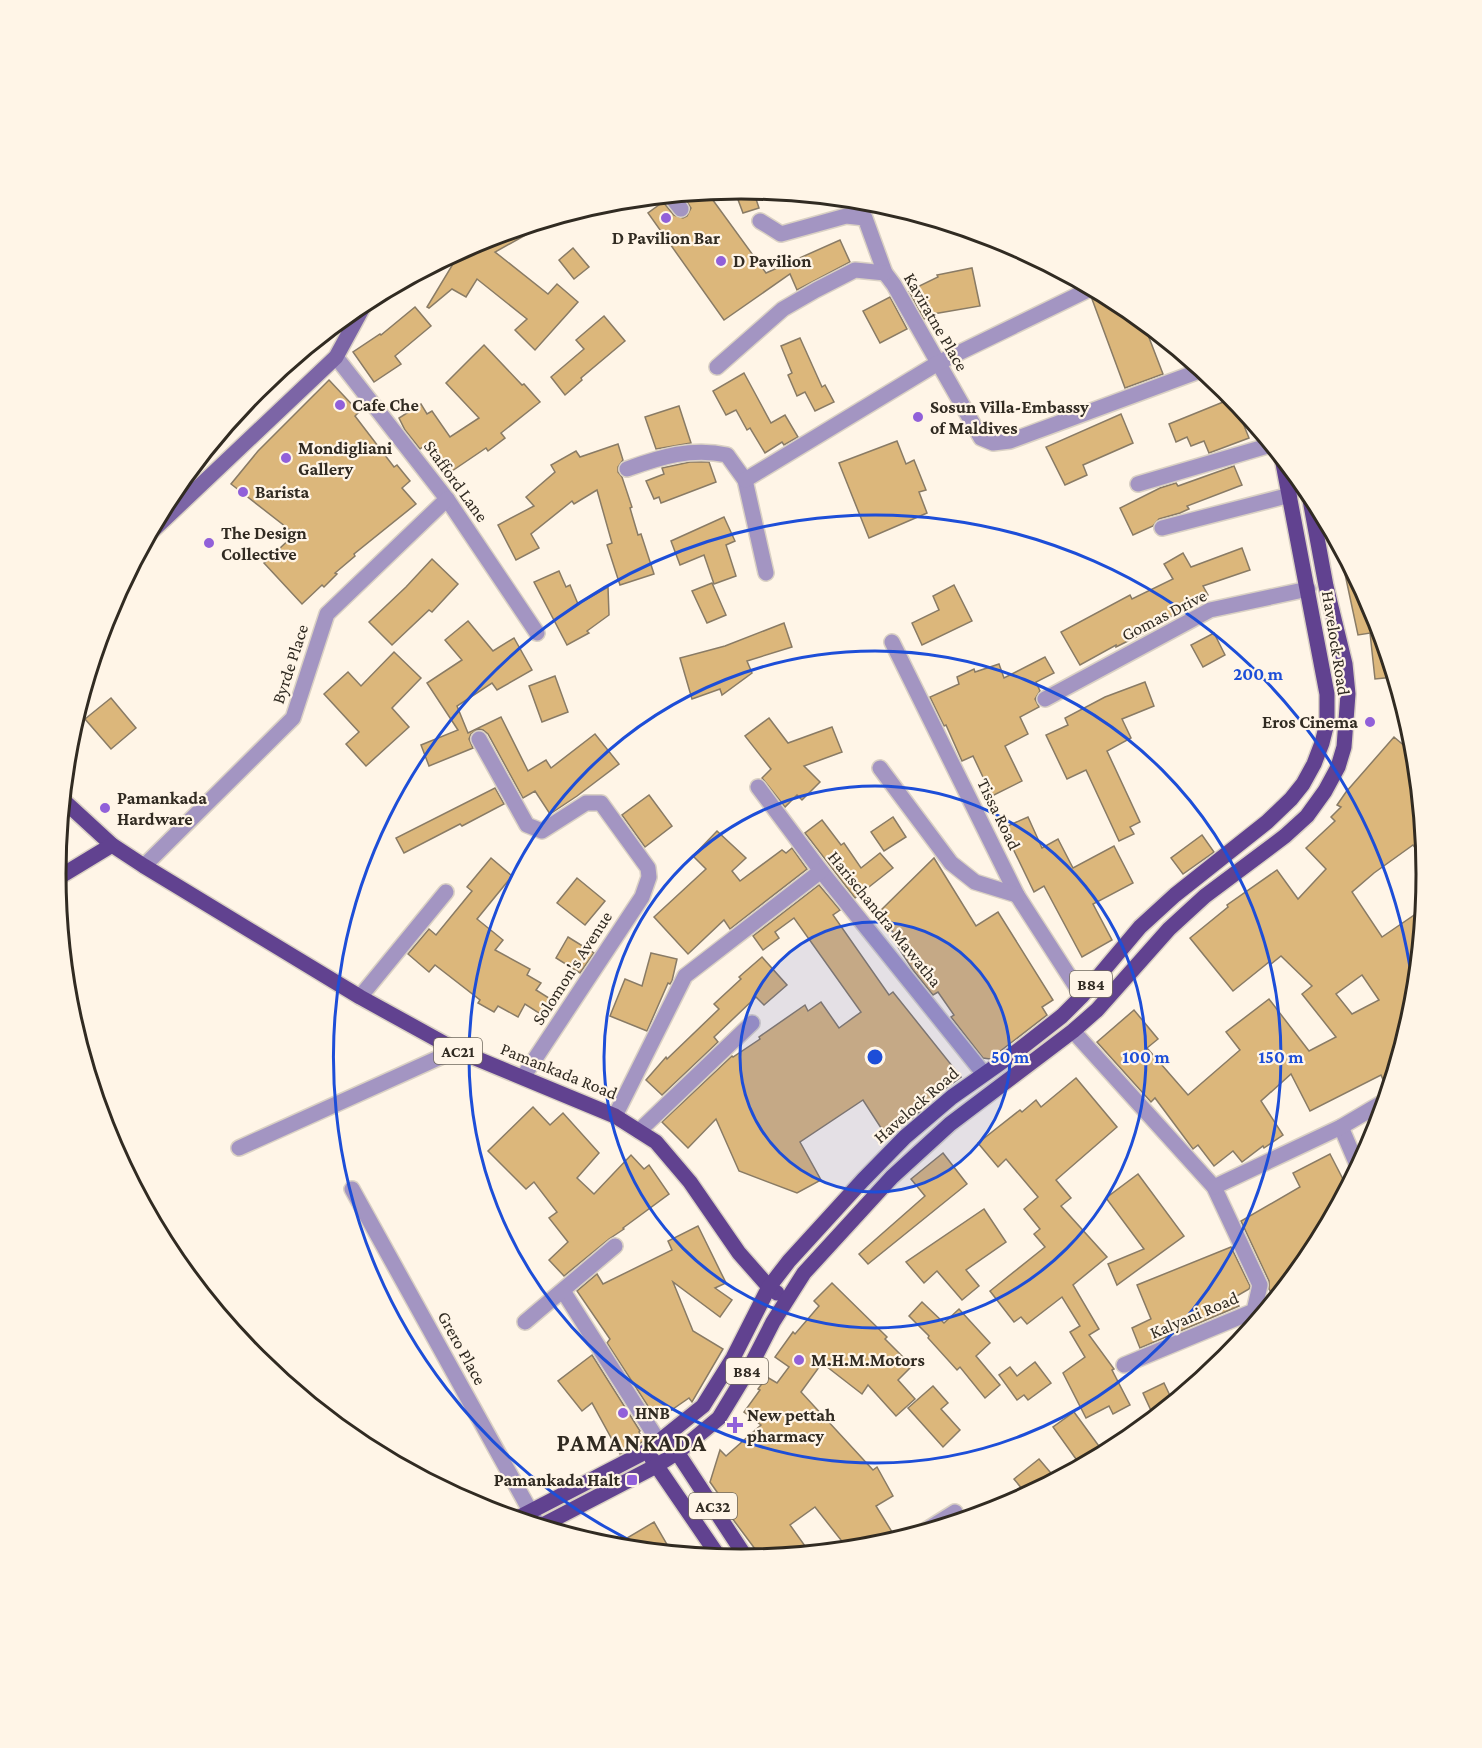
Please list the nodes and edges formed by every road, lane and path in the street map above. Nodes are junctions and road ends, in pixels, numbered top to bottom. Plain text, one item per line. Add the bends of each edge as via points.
1 (676, 202) edge
2 (681, 209) dead end
3 (760, 221) dead end
4 (885, 273) junction
5 (1083, 292) edge
6 (357, 319) edge
7 (336, 357) junction
8 (938, 363) junction
9 (717, 367) dead end
10 (1193, 373) edge
11 (1264, 447) edge
12 (627, 469) dead end
13 (1286, 476) edge
14 (745, 480) junction
15 (1138, 484) dead end
16 (1290, 495) junction
17 (447, 499) junction
18 (171, 514) edge
19 (1313, 516) edge
20 (1162, 528) dead end
21 (766, 573) dead end
22 (1308, 589) junction
23 (537, 633) dead end
24 (892, 642) dead end
25 (1045, 699) dead end
26 (479, 739) dead end
27 (880, 768) dead end
28 (758, 787) dead end
29 (70, 806) edge
30 (112, 845) junction
31 (144, 866) junction
32 (820, 871) junction
33 (66, 873) edge
34 (446, 892) dead end
35 (1017, 895) junction
36 (360, 996) junction
37 (1082, 996) junction
38 (752, 1023) dead end
39 (1073, 1031) junction
40 (456, 1050) junction
41 (984, 1074) junction
42 (523, 1077) junction
43 (1374, 1108) edge
44 (615, 1116) junction
45 (1341, 1127) junction
46 (639, 1131) junction
47 (239, 1148) dead end
48 (1354, 1157) edge
49 (1214, 1187) junction
50 (352, 1189) dead end
51 (615, 1246) dead end
52 (769, 1287) junction
53 (562, 1291) junction
54 (786, 1300) junction
55 (525, 1322) dead end
56 (1124, 1365) dead end
57 (657, 1443) junction
58 (678, 1452) junction
59 (656, 1466) junction
60 (531, 1511) junction
61 (955, 1512) dead end
62 (526, 1514) edge
63 (534, 1516) edge
64 (949, 1516) edge
65 (550, 1521) edge
66 (713, 1548) edge
67 (741, 1549) edge

1 - 2 street
3 - 4 street via 781,234 846,216 864,218
4 - 8 street, Kaviratne Place
4 - 9 street, Kaviratne Place via 855,270 816,290 783,309
5 - 8 street
6 - 7 main road
7 - 17 street, Stafford Lane
7 - 18 main road
8 - 10 street, Kaviratne Place via 981,438 993,443 1010,441
8 - 14 street
11 - 15 street
12 - 14 street via 668,455 715,452 727,455
13 - 16 main road, Havelock Road / B84
14 - 21 street
16 - 20 street
16 - 22 main road, Havelock Road / B84
17 - 23 street, Stafford Lane
17 - 31 street, Byrde Place via 327,614 293,718
19 - 39 main road, Havelock Road / B84 via 1348,694 1344,747 1338,767 1307,816 1169,929 1097,1010
22 - 25 street, Gomas Drive via 1210,610
22 - 37 main road, Havelock Road / B84 via 1324,668 1327,723 1303,784 1267,822 1140,927
24 - 35 street, Tissa Road
26 - 42 street, Solomon's Avenue via 527,825 542,831 586,803 601,803 648,868 642,897
27 - 35 street via 951,863 975,882
28 - 32 street, Harischandra Mawatha
29 - 30 main road, Pamankada Road / AC21
30 - 31 main road, Pamankada Road / AC21
30 - 33 main road
31 - 36 main road, Pamankada Road / AC21
32 - 41 street, Harischandra Mawatha
32 - 44 street via 685,976
34 - 36 street
35 - 37 street, Tissa Road
36 - 40 main road, Pamankada Road / AC21
37 - 41 main road, Havelock Road / B84 via 1062,1016
38 - 46 street
39 - 49 street
39 - 54 main road, Havelock Road / B84 via 950,1124 892,1177 804,1273
40 - 42 main road, Pamankada Road / AC21
40 - 47 street
41 - 52 main road, Havelock Road / B84 via 905,1137
42 - 44 main road, Pamankada Road / AC21
43 - 45 street
44 - 46 main road, Pamankada Road / AC21
45 - 48 street
45 - 49 street
46 - 52 main road, Pamankada Road / AC21 via 656,1142 690,1182 739,1253
49 - 56 street, Kalyani Road via 1260,1286 1254,1311
50 - 60 street, Grero Place
51 - 53 street
52 - 54 main road, Pamankada Road / AC21
52 - 57 main road, Havelock Road / B84 via 704,1406
53 - 55 street
53 - 57 street
54 - 58 main road, Havelock Road / B84 via 718,1418
57 - 58 main road
57 - 59 main road
57 - 60 main road, Havelock Road / B84
58 - 59 main road, Havelock Road / B84
58 - 67 main road, AC32
59 - 65 main road, Havelock Road / B84
59 - 66 main road, AC32
60 - 62 main road, Havelock Road / B84
60 - 63 street, Grero Place
61 - 64 street

